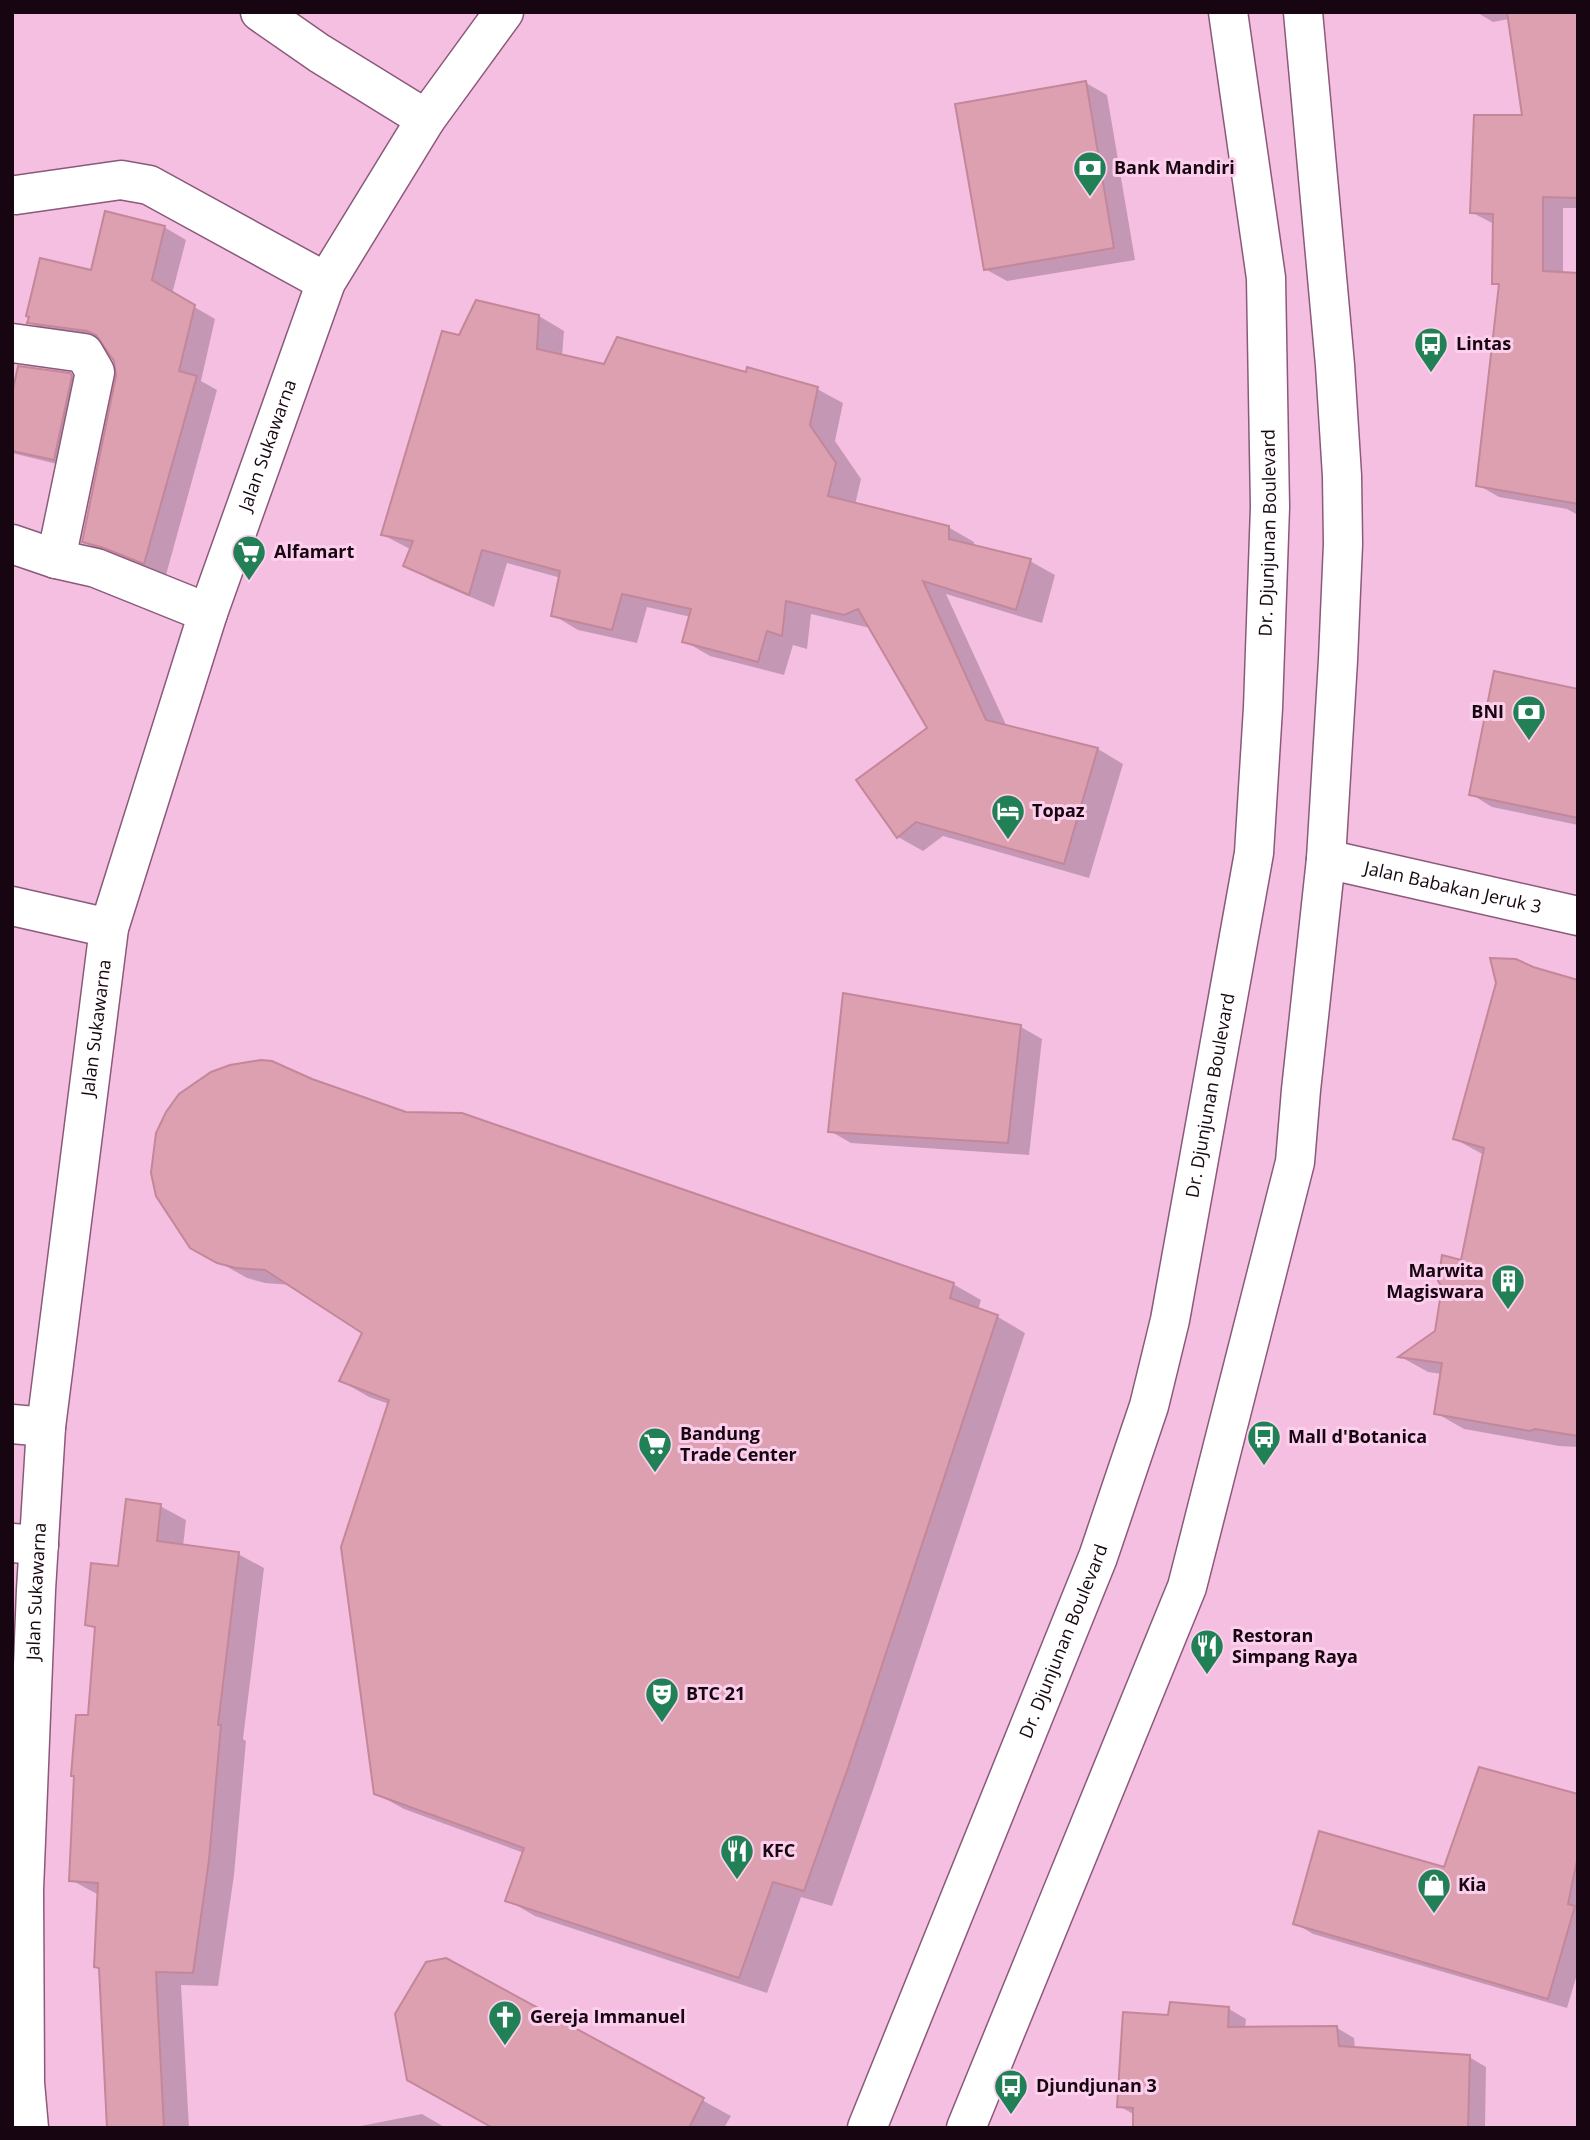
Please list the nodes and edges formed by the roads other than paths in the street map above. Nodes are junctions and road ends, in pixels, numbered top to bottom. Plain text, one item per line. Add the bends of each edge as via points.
1 (260, 12) edge
2 (504, 12) edge
3 (1228, 12) edge
4 (1304, 12) edge
5 (426, 119) junction
6 (16, 195) dead end
7 (326, 282) junction
8 (12, 343) edge
9 (12, 544) edge
10 (56, 559) junction
11 (208, 613) junction
12 (1326, 859) junction
13 (12, 906) edge
14 (1578, 916) edge
15 (109, 928) junction
16 (29, 1425) edge
17 (26, 1544) edge
18 (24, 1588) edge
19 (18, 1892) edge
20 (19, 2085) edge
21 (29, 2128) edge
22 (867, 2128) edge
23 (966, 2128) edge

1 - 5 main road
2 - 5 main road, Jalan Sukawarna
3 - 22 main road, Dr. Djunjunan Boulevard via 1266,278 1270,507 1254,853 1170,1320 1149,1406 1093,1568
4 - 12 main road via 1342,476 1343,544
5 - 7 main road, Jalan Sukawarna
6 - 7 main road via 121,180 149,185
7 - 11 main road, Jalan Sukawarna
8 - 10 main road via 84,353 95,372
9 - 10 main road
10 - 11 main road via 96,568
11 - 15 main road, Jalan Sukawarna
12 - 14 main road, Jalan Babakan Jeruk 3
12 - 23 main road via 1295,1162 1187,1587
13 - 15 main road
15 - 16 main road, Jalan Sukawarna
16 - 17 main road, Jalan Sukawarna
17 - 18 main road, Jalan Sukawarna
18 - 19 main road, Jalan Sukawarna
19 - 20 main road, Jalan Sukawarna
20 - 21 main road, Jalan Sukawarna

